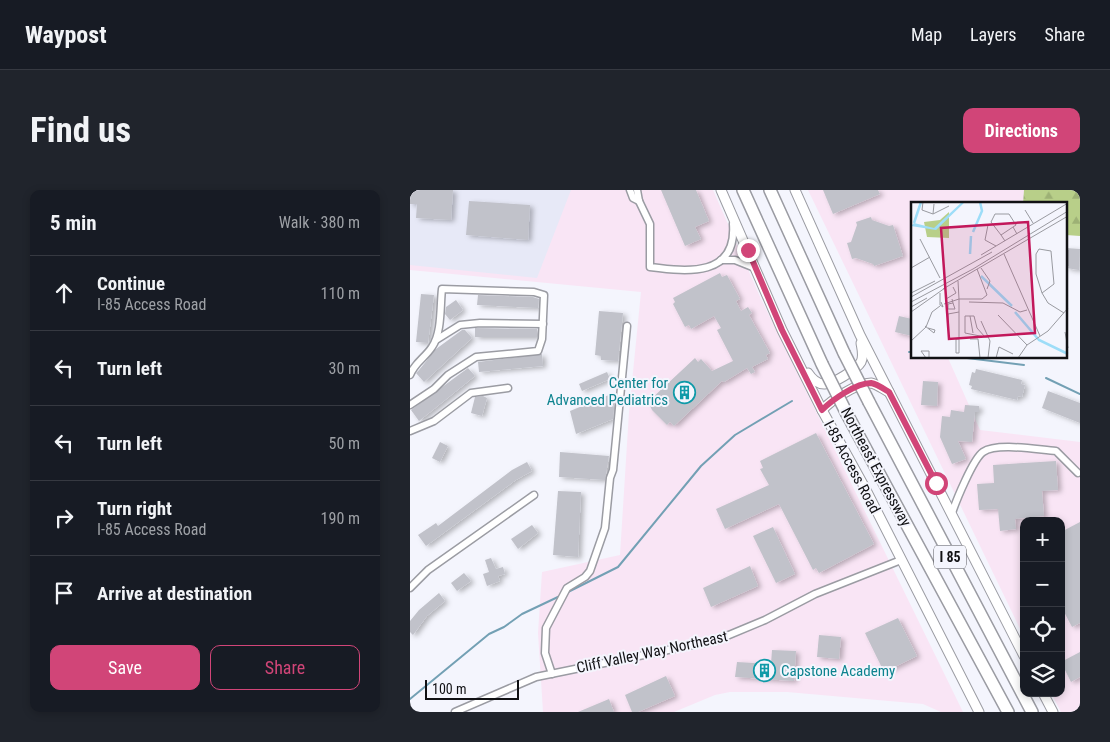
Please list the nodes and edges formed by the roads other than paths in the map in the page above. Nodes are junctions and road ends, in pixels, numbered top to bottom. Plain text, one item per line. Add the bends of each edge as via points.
1 (630, 190) edge
2 (637, 190) edge
3 (721, 190) edge
4 (744, 190) edge
5 (770, 190) edge
6 (795, 190) edge
7 (639, 201) junction
8 (733, 218) junction
9 (721, 260) junction
10 (755, 268) junction
11 (543, 324) junction
12 (627, 326) dead end
13 (782, 330) junction
14 (860, 335) junction
15 (436, 340) junction
16 (410, 375) edge
17 (508, 388) dead end
18 (889, 392) junction
19 (833, 398) junction
20 (410, 405) edge
21 (822, 410) junction
22 (410, 431) edge
23 (835, 435) junction
24 (1078, 473) dead end
25 (534, 495) dead end
26 (952, 514) junction
27 (901, 560) junction
28 (410, 588) edge
29 (1022, 652) edge
30 (552, 674) junction
31 (1045, 697) edge
32 (455, 712) edge
33 (979, 712) edge
34 (1008, 712) edge
35 (1032, 712) edge
36 (1053, 712) edge

1 - 7 street via 633,198
2 - 7 street
3 - 8 main road, I-85 Access Road
4 - 34 highway, Northeast Expressway / I 85, bridge via 847,414
5 - 35 highway, Northeast Expressway / I 85, bridge via 844,353
6 - 14 main road
7 - 9 street via 650,224 650,267 689,271
8 - 9 street via 734,242
8 - 10 main road, I-85 Access Road
9 - 10 street via 735,260
10 - 13 main road, I-85 Access Road
11 - 15 street via 480,323 460,326
11 - 15 street via 544,295 442,289
11 - 20 street via 538,351 476,357
12 - 30 street via 605,528 590,571 567,588 546,628 545,653
13 - 14 main road via 811,377 824,384 830,384 861,363
13 - 21 main road, I-85 Access Road
14 - 18 main road
15 - 16 street via 413,366
17 - 22 street via 471,393 434,421
18 - 19 main road via 869,383
18 - 26 main road
19 - 21 main road
19 - 23 main road via 830,413
21 - 23 main road, I-85 Access Road
23 - 27 main road, I-85 Access Road
24 - 26 street via 1056,451 993,448 982,452
25 - 28 street via 428,570
26 - 29 main road
27 - 30 street, Cliff Valley Way Northeast via 815,594 717,640
27 - 33 main road, I-85 Access Road
30 - 32 street, Cliff Valley Way Northeast via 536,677
31 - 36 main road

